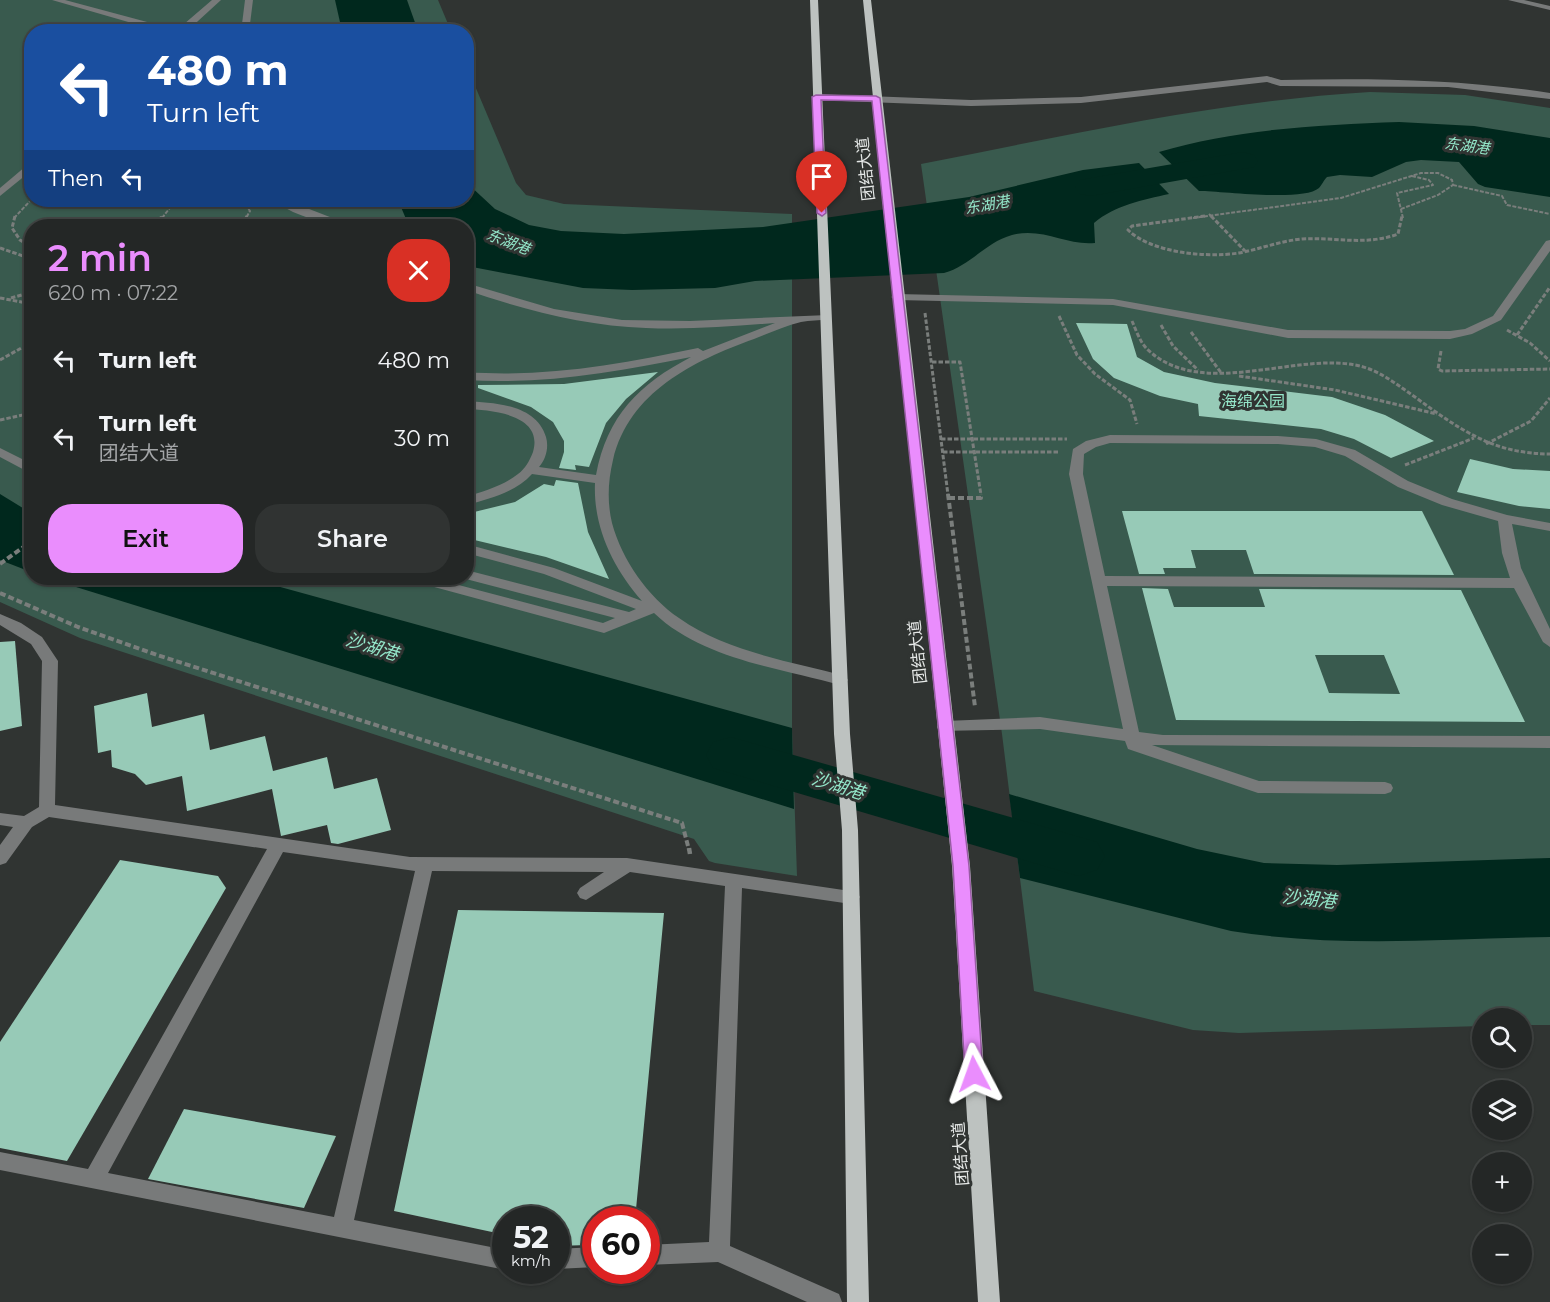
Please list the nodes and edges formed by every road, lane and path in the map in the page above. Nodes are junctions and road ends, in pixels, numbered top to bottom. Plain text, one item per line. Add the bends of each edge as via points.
1 (56, 0) edge
2 (217, 0) edge
3 (249, 0) edge
4 (814, 0) edge
5 (867, 0) edge
6 (1512, 0) edge
7 (1542, 0) edge
8 (1550, 2) edge
9 (1550, 8) edge
10 (144, 24) edge
11 (189, 24) edge
12 (246, 24) edge
13 (1550, 96) edge
14 (816, 97) junction
15 (876, 98) junction
16 (24, 172) edge
17 (1412, 176) junction
18 (1453, 185) junction
19 (0, 193) edge
20 (24, 207) edge
21 (171, 207) edge
22 (291, 207) edge
23 (1401, 209) junction
24 (1209, 214) junction
25 (1550, 214) edge
26 (160, 219) edge
27 (327, 219) edge
28 (24, 242) edge
29 (1550, 243) edge
30 (0, 248) edge
31 (1245, 251) junction
32 (24, 256) edge
33 (1550, 287) edge
34 (474, 288) edge
35 (24, 294) edge
36 (897, 294) junction
37 (0, 298) edge
38 (7, 298) junction
39 (923, 298) junction
40 (1056, 300) junction
41 (24, 302) edge
42 (1128, 303) junction
43 (1165, 309) junction
44 (1186, 314) junction
45 (824, 317) junction
46 (801, 318) junction
47 (1491, 323) junction
48 (1450, 334) junction
49 (1518, 335) junction
50 (24, 346) edge
51 (718, 347) junction
52 (0, 360) edge
53 (1550, 361) edge
54 (932, 362) junction
55 (1549, 369) edge
56 (1198, 371) junction
57 (1223, 374) junction
58 (1550, 374) edge
59 (1229, 375) junction
60 (474, 376) edge
61 (1550, 398) edge
62 (474, 406) edge
63 (24, 415) edge
64 (1441, 416) junction
65 (0, 420) edge
66 (1474, 438) junction
67 (941, 439) junction
68 (972, 439) junction
69 (1110, 439) junction
70 (1141, 439) junction
71 (1486, 444) junction
72 (0, 452) edge
73 (943, 452) junction
74 (974, 452) junction
75 (1078, 452) junction
76 (1550, 454) edge
77 (24, 466) edge
78 (533, 470) junction
79 (1391, 477) junction
80 (602, 480) junction
81 (949, 498) junction
82 (474, 499) edge
83 (1504, 519) junction
84 (1550, 527) edge
85 (24, 547) edge
86 (474, 550) edge
87 (0, 564) edge
88 (474, 576) edge
89 (1099, 581) junction
90 (1517, 583) junction
91 (443, 585) edge
92 (0, 593) edge
93 (652, 608) junction
94 (628, 617) junction
95 (0, 619) edge
96 (1550, 642) edge
97 (840, 680) junction
98 (978, 726) junction
99 (945, 727) junction
100 (1132, 736) junction
101 (1550, 742) edge
102 (1385, 788) dead end
103 (47, 810) junction
104 (0, 819) edge
105 (26, 823) junction
106 (278, 845) junction
107 (0, 858) edge
108 (425, 865) junction
109 (627, 865) junction
110 (696, 873) junction
111 (734, 879) junction
112 (586, 893) dead end
113 (851, 897) junction
114 (0, 1161) edge
115 (93, 1180) junction
116 (342, 1229) junction
117 (719, 1252) junction
118 (660, 1254) edge
119 (492, 1257) edge
120 (988, 1292) edge
121 (831, 1302) edge
122 (858, 1302) edge
123 (1000, 1302) edge

1 - 10 street
2 - 11 street
3 - 12 street
4 - 14 main road
5 - 15 main road, 团结大道
6 - 9 street
7 - 8 street
13 - 15 street via 1437,81 1280,83 1267,79 1080,100 971,103
14 - 15 street
14 - 45 main road
15 - 36 main road, 团结大道
16 - 19 street
17 - 18 path via 1438,172 1451,178
17 - 23 path via 1429,180 1433,185 1397,193
17 - 24 path via 1330,200
18 - 23 path
18 - 25 path via 1502,196 1508,205
20 - 28 path via 15,215 12,228
21 - 26 path
22 - 27 street
23 - 31 path via 1403,226 1389,238 1362,242 1305,238
24 - 31 path
24 - 31 path via 1132,226 1128,230 1142,241 1188,251 1220,255
29 - 47 street
30 - 32 path
33 - 49 path
34 - 46 street via 560,313 624,323 706,324
35 - 38 path
36 - 39 street
36 - 99 main road, 团结大道
37 - 38 path
38 - 41 path
39 - 40 street
39 - 54 path
40 - 42 street
40 - 70 path via 1069,345 1089,371 1131,402
42 - 43 street
42 - 56 path via 1132,325 1147,349 1166,361
43 - 44 street
43 - 56 path via 1163,332
44 - 48 street via 1287,334
44 - 57 path via 1198,345
45 - 46 street
45 - 97 main road
46 - 51 street
47 - 48 street
47 - 49 path
48 - 55 path via 1440,354 1440,371
49 - 53 path
50 - 52 path
51 - 60 street via 570,376
51 - 80 street via 669,374 624,414 607,448
54 - 67 path
54 - 68 path via 960,362
55 - 58 path
56 - 57 path
57 - 59 path
59 - 64 path via 1335,390
59 - 64 path via 1326,364 1360,366 1383,375
61 - 71 path via 1530,423
62 - 78 street via 503,408 534,426 543,451
63 - 65 path
64 - 66 path
66 - 71 path
66 - 79 path via 1407,464
67 - 68 path
67 - 73 path
68 - 69 path
68 - 74 path
69 - 70 street
69 - 75 street
70 - 79 street via 1307,442 1350,453
71 - 76 path via 1514,453
72 - 77 street
73 - 74 path
73 - 81 path
74 - 75 path
74 - 81 path via 981,498
75 - 89 street via 1076,474
78 - 80 street
78 - 82 street via 498,492
79 - 83 street via 1432,497
80 - 93 street via 605,527 627,572
81 - 98 path
83 - 84 street
83 - 90 street via 1506,544
85 - 87 path
86 - 93 street via 549,571
88 - 94 street
89 - 90 street
89 - 100 street
90 - 96 street
91 - 94 street via 604,628
92 - 110 path via 121,644 682,823
93 - 94 street
93 - 97 street via 703,639
95 - 103 street via 30,634 47,650 50,662
97 - 113 main road
98 - 99 street
98 - 100 street via 1040,723
99 - 120 main road, 团结大道 via 961,866
100 - 101 street via 1163,741
100 - 102 street via 1134,746 1258,787
103 - 105 street
103 - 106 street
104 - 105 street
105 - 107 street
106 - 108 street
106 - 115 street
108 - 109 street
108 - 116 street
109 - 110 street
109 - 112 street
110 - 111 street
111 - 113 street
111 - 117 street
113 - 122 main road
114 - 115 street
115 - 116 street
116 - 119 street
117 - 118 street
117 - 121 street
120 - 123 main road

